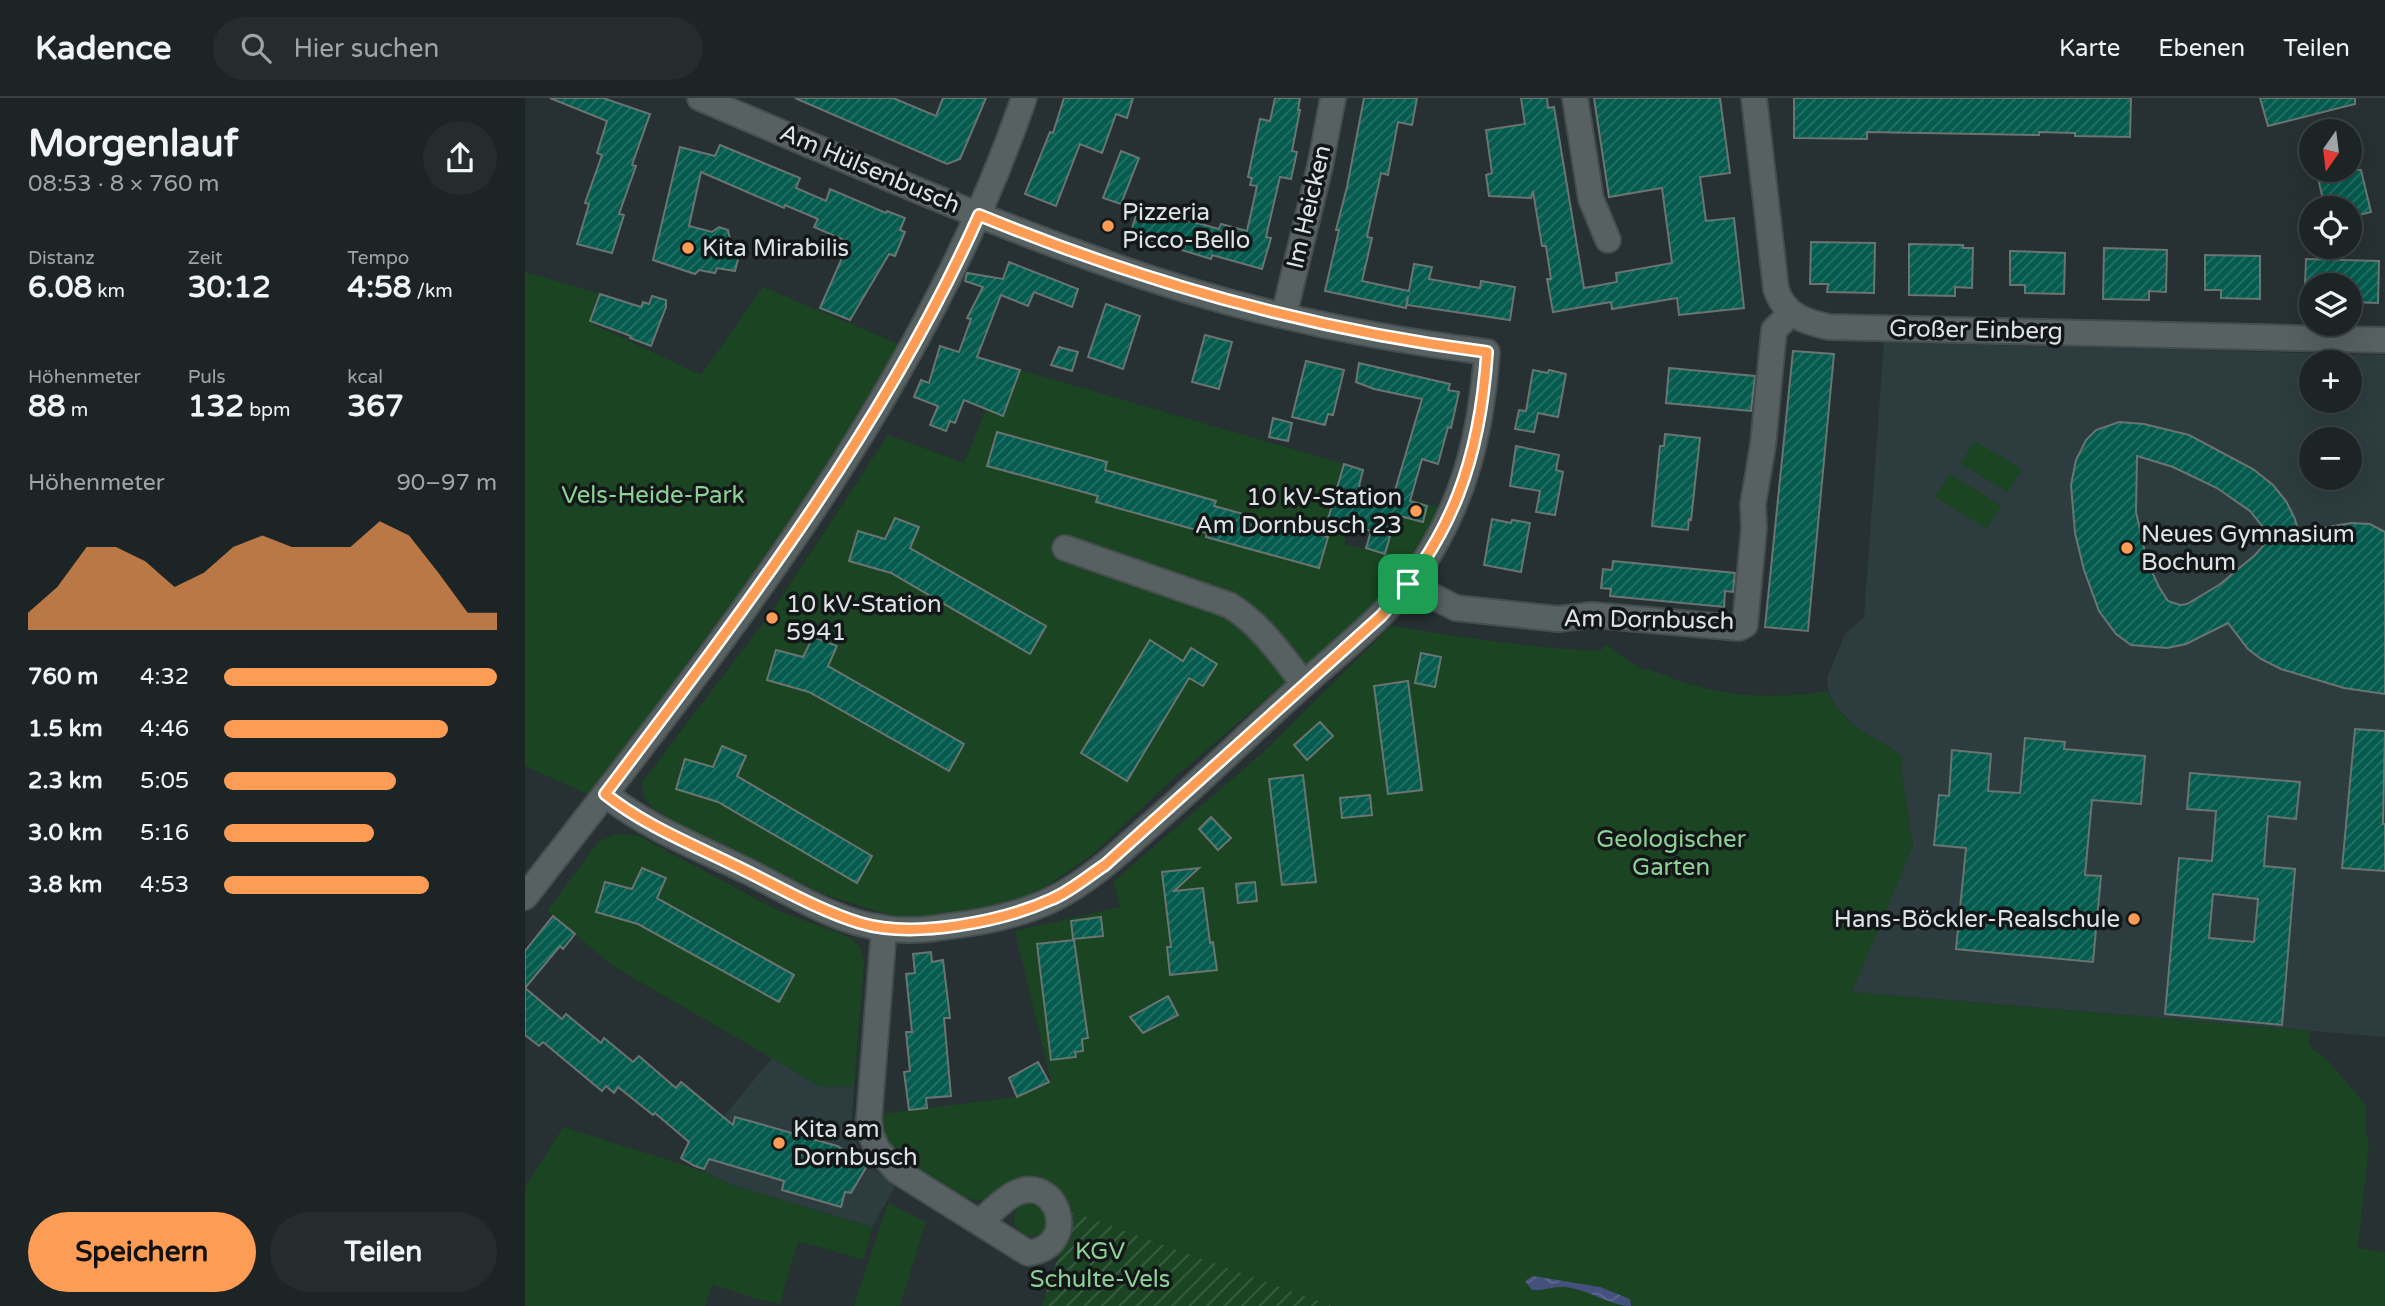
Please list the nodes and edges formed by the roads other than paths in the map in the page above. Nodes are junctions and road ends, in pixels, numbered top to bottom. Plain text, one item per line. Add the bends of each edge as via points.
1 (701, 98) edge
2 (1024, 98) edge
3 (1333, 98) edge
4 (1575, 98) edge
5 (1754, 98) edge
6 (979, 215) junction
7 (1608, 240) dead end
8 (1791, 313) junction
9 (1284, 315) junction
10 (2385, 340) edge
11 (1065, 548) dead end
12 (1408, 584) junction
13 (1304, 684) junction
14 (605, 794) junction
15 (525, 897) edge
16 (884, 929) junction
17 (980, 1222) dead end

1 - 6 street, Am Hülsenbusch
2 - 6 street
3 - 9 street, Im Heicken
4 - 7 street via 1591,199
5 - 8 street via 1776,289
6 - 9 street, Am Hülsenbusch via 1098,261
6 - 14 street via 909,352 808,519
8 - 10 street, Großer Einberg via 1805,322 1829,327
8 - 12 street, Am Dornbusch via 1773,330 1745,625 1592,615 1558,619 1456,608
9 - 12 street, Am Hülsenbusch via 1374,335 1487,352 1484,401 1465,479 1439,537
11 - 13 street via 1229,605 1263,632
12 - 13 street via 1381,616
13 - 16 street via 1105,865 1055,898 995,918 942,928
14 - 15 street
14 - 16 street via 645,822 824,909
16 - 17 street via 870,1135 897,1171

